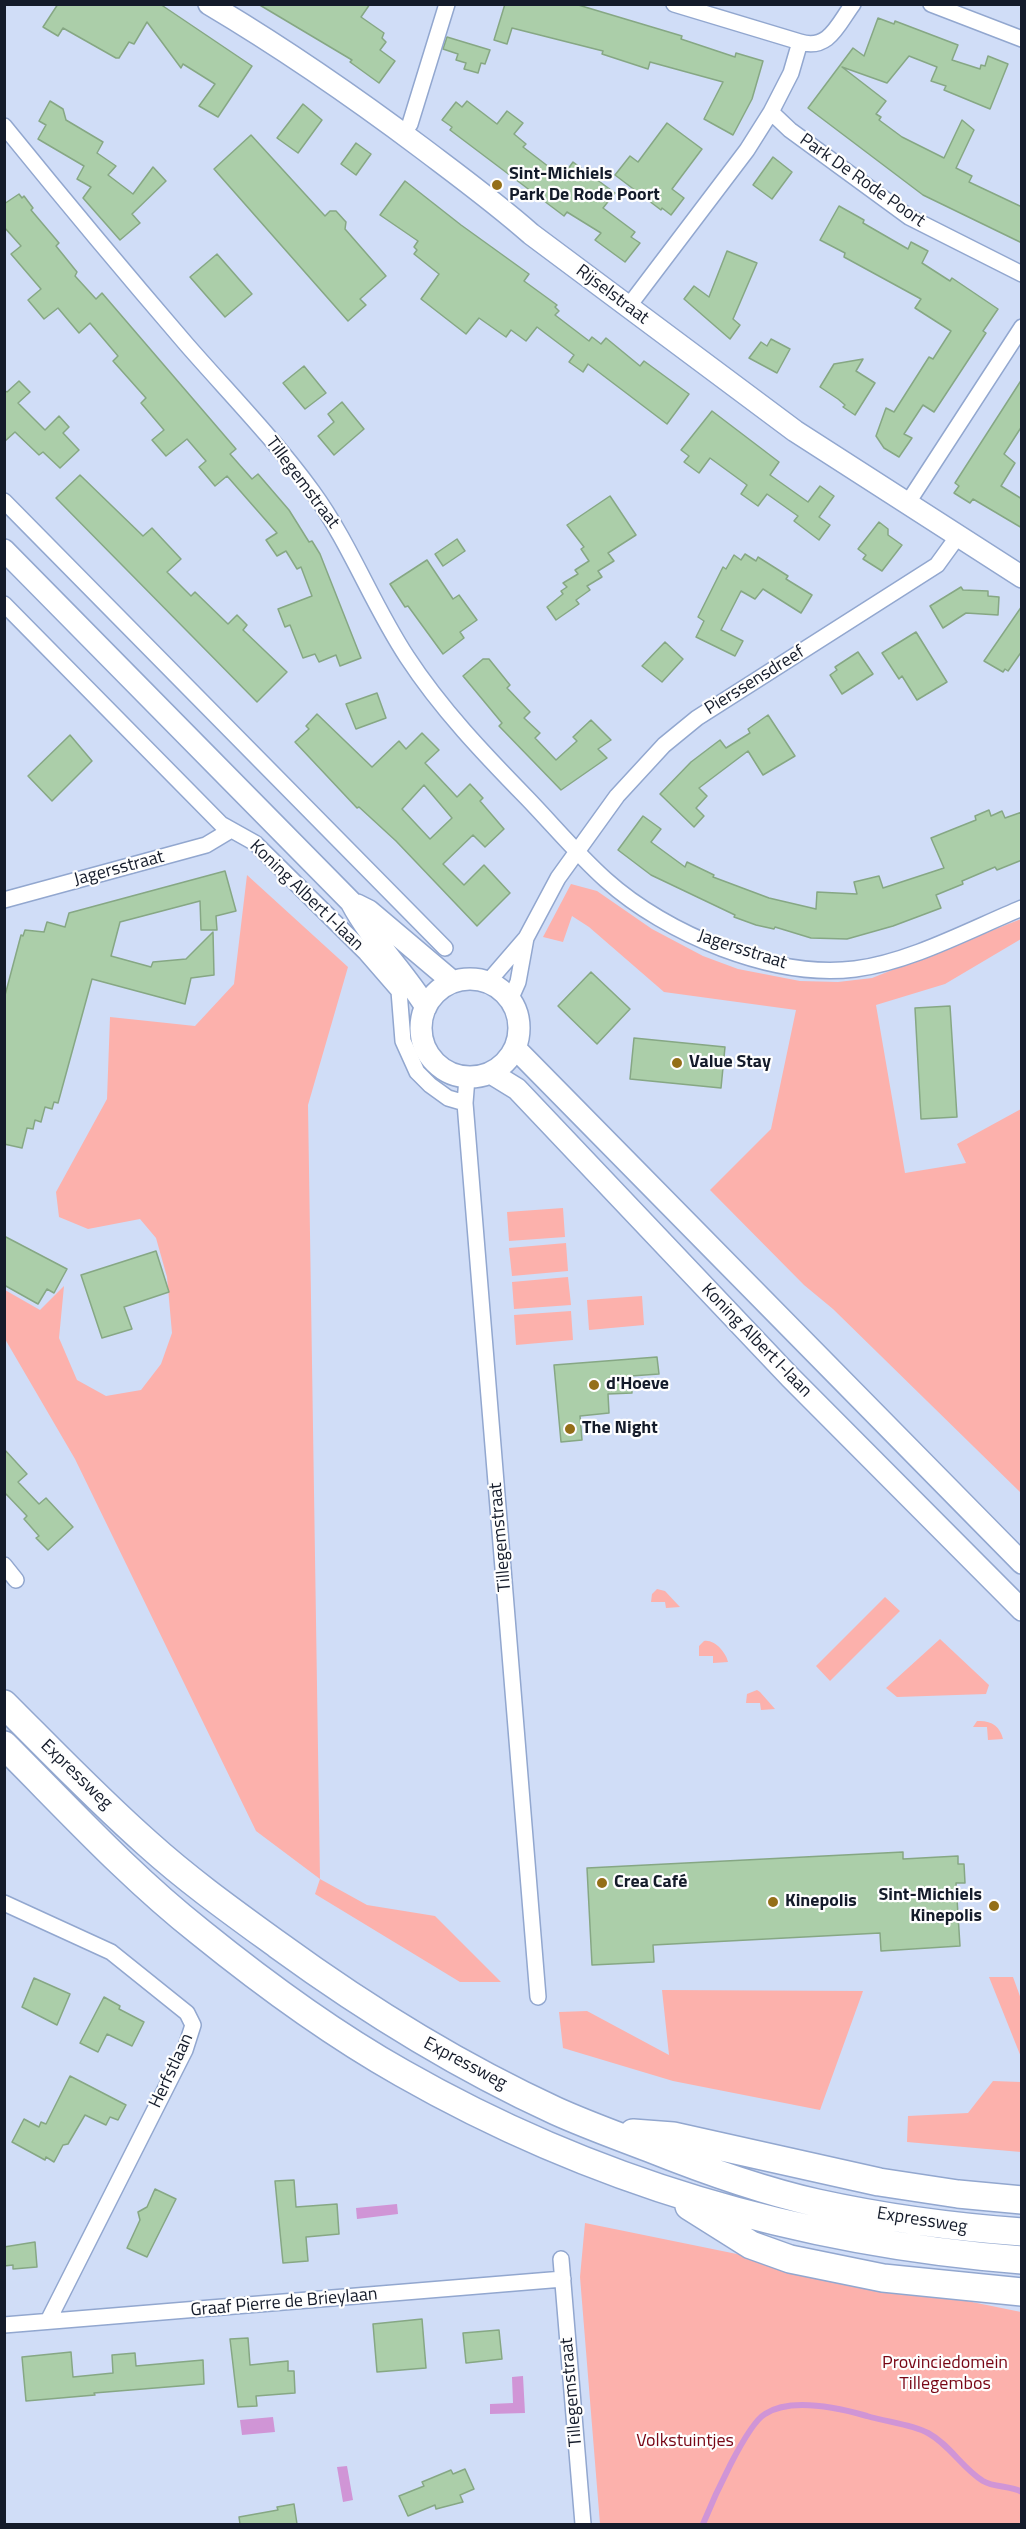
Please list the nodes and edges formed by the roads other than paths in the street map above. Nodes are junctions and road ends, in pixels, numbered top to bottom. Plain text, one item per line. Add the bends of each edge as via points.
1 (209, 4) edge
2 (447, 4) edge
3 (674, 4) edge
4 (853, 4) edge
5 (931, 4) edge
6 (1022, 39) edge
7 (800, 42) junction
8 (771, 112) junction
9 (4, 126) edge
10 (403, 134) junction
11 (1022, 274) edge
12 (628, 307) junction
13 (1022, 327) edge
14 (4, 501) edge
15 (907, 504) junction
16 (958, 536) junction
17 (4, 550) edge
18 (1022, 577) edge
19 (4, 604) edge
20 (231, 830) junction
21 (578, 853) junction
22 (387, 890) junction
23 (4, 900) edge
24 (1022, 909) edge
25 (360, 911) junction
26 (526, 939) junction
27 (446, 948) dead end
28 (453, 982) junction
29 (488, 982) junction
30 (510, 1000) junction
31 (426, 1007) junction
32 (515, 1048) junction
33 (491, 1073) junction
34 (467, 1078) junction
35 (465, 1103) junction
36 (1022, 1563) edge
37 (4, 1566) edge
38 (15, 1580) dead end
39 (1022, 1610) edge
40 (4, 1704) edge
41 (4, 1745) edge
42 (4, 1903) edge
43 (538, 1997) dead end
44 (608, 2132) junction
45 (671, 2193) junction
46 (1022, 2200) edge
47 (1022, 2232) edge
48 (561, 2259) dead end
49 (1022, 2260) edge
50 (563, 2279) junction
51 (1022, 2292) edge
52 (48, 2321) junction
53 (4, 2325) edge
54 (583, 2524) edge

1 - 10 main road, Rijselstraat via 310,67
2 - 10 street via 410,124
3 - 7 street
4 - 7 street via 827,40 815,45
5 - 6 street
7 - 8 street via 791,73
8 - 11 street, Park De Rode Poort via 909,217
8 - 12 street via 747,150
9 - 21 street, Tillegemstraat via 298,473 343,539 410,662 472,741
10 - 12 main road, Rijselstraat
12 - 15 main road, Rijselstraat via 795,431
13 - 15 street
14 - 22 street
15 - 16 main road, Rijselstraat
16 - 18 main road, Rijselstraat
16 - 21 street, Pierssensdreef via 937,565 679,732 617,796
17 - 25 main road, Koning Albert I-laan
19 - 20 street, Koning Albert I-laan
20 - 23 street, Jagersstraat via 206,846
20 - 35 street, Koning Albert I-laan via 255,843 399,991 403,1041 417,1072 448,1098
21 - 24 street, Jagersstraat via 608,882 671,924 754,958 802,969 845,969 883,963
21 - 26 street via 558,878
22 - 25 street
22 - 27 street
25 - 28 main road, Koning Albert I-laan
25 - 31 main road, Koning Albert I-laan
26 - 29 street
26 - 30 street via 518,982
28 - 29 main road
28 - 31 main road via 434,995
29 - 30 main road
30 - 32 main road via 519,1022
31 - 34 main road via 421,1033 424,1047 441,1068
32 - 33 main road via 501,1067
32 - 36 main road, Koning Albert I-laan
33 - 34 main road
33 - 39 main road, Koning Albert I-laan via 517,1089 790,1377
34 - 35 street, Tillegemstraat
35 - 43 street, Tillegemstraat
37 - 38 street
40 - 44 highway, Expressweg via 150,1846 223,1905 339,1989 410,2034 507,2087
41 - 45 highway, Expressweg via 106,1847 198,1931 346,2039 430,2089 512,2130
42 - 52 street, Herfstlaan via 111,1952 159,1988 187,2013 193,2025 185,2050
44 - 46 highway via 674,2136 879,2182
44 - 47 highway, Expressweg via 761,2188 817,2203 970,2229
45 - 49 highway, Expressweg via 887,2245
45 - 51 highway via 752,2245 790,2259 883,2278
48 - 50 street, Tillegemstraat
50 - 52 street, Graaf Pierre de Brieylaan
50 - 54 street, Tillegemstraat
52 - 53 street, Graaf Pierre de Brieylaan

